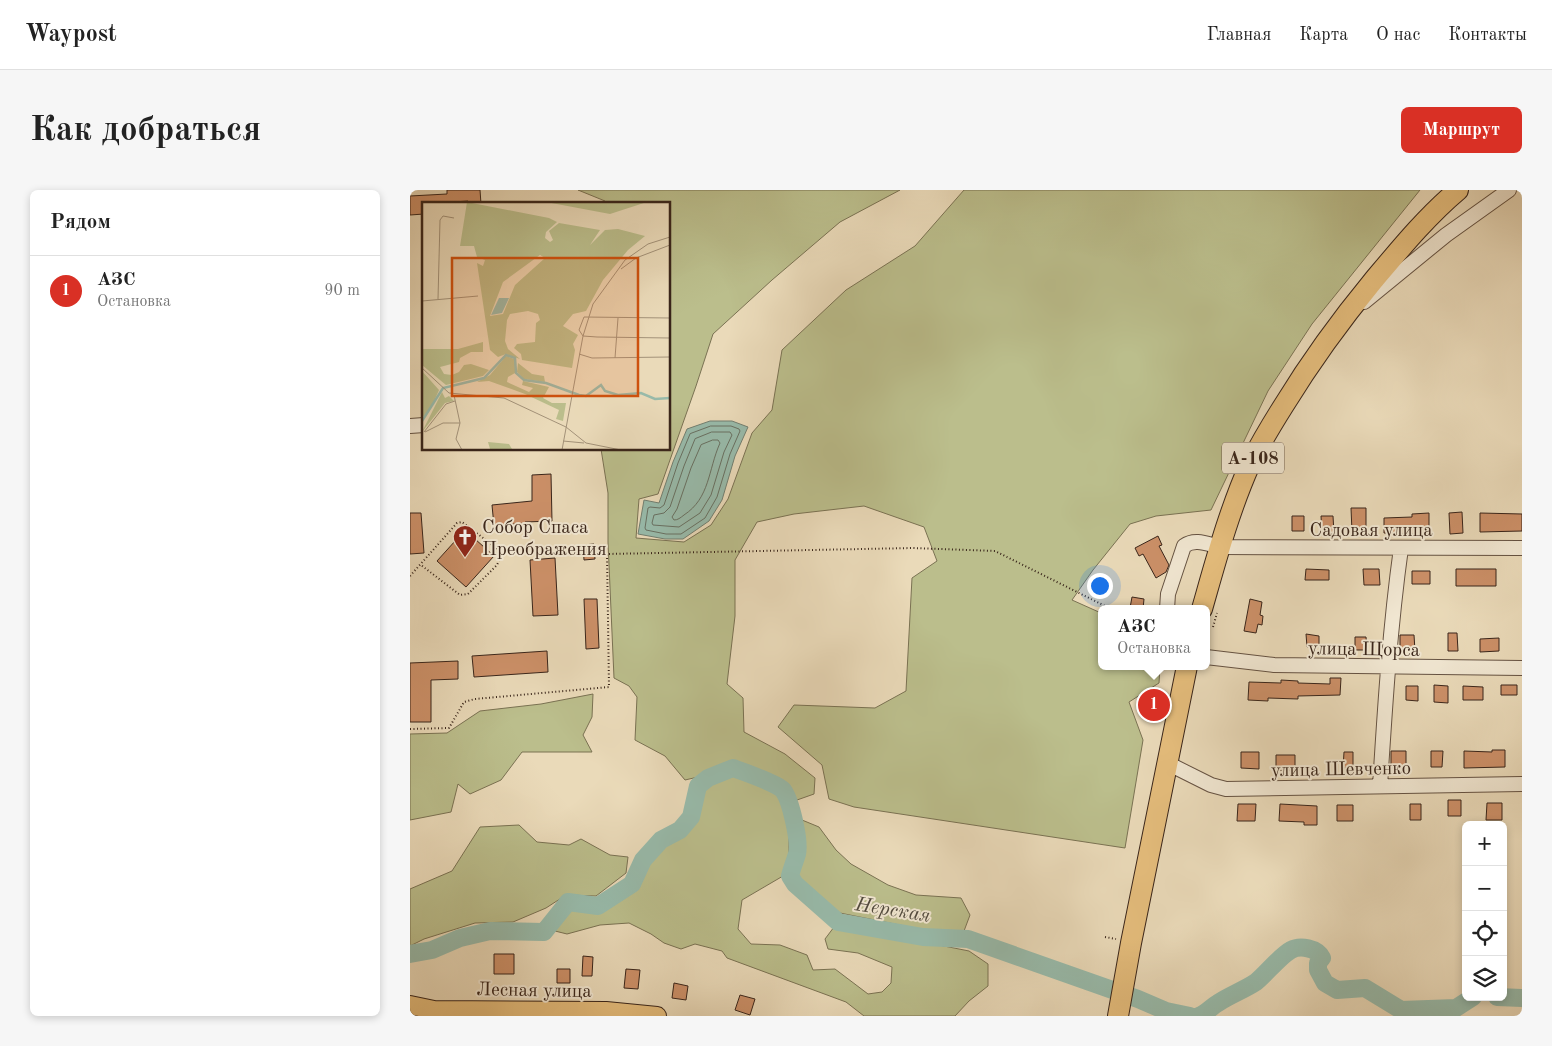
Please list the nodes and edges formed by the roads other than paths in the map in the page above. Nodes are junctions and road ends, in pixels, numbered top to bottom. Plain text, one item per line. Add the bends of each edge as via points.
1 (1458, 190) edge
2 (1509, 190) edge
3 (1338, 323) junction
4 (1220, 547) junction
5 (1401, 548) junction
6 (1522, 548) edge
7 (1167, 605) edge
8 (1210, 610) edge
9 (1210, 657) edge
10 (1388, 667) junction
11 (1522, 668) edge
12 (1186, 670) edge
13 (1167, 763) junction
14 (1522, 784) edge
15 (1380, 786) junction
16 (417, 1010) edge
17 (657, 1016) edge
18 (1118, 1016) edge

1 - 3 highway, А-108 via 1412,234
2 - 3 street via 1446,235
3 - 4 highway, А-108 via 1295,386 1251,463
4 - 5 street, Садовая улица
4 - 7 street, Садовая улица via 1197,541 1184,546
4 - 8 highway, А-108
5 - 6 street, Садовая улица
5 - 10 street
9 - 10 street, улица Щорса via 1274,665
10 - 11 street, улица Щорса
10 - 15 street
12 - 13 highway
13 - 15 street, улица Шевченко via 1226,789
13 - 18 highway
14 - 15 street, улица Шевченко
16 - 17 main road, Лесная улица via 606,1011

